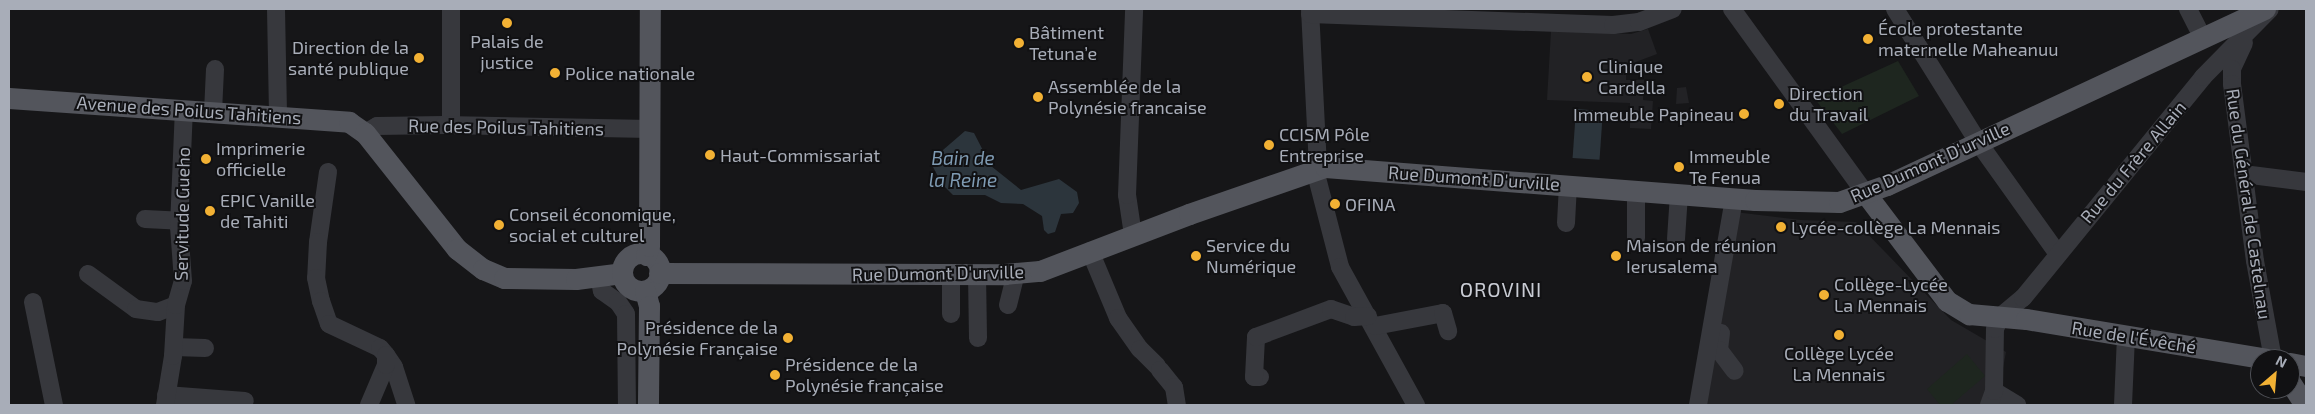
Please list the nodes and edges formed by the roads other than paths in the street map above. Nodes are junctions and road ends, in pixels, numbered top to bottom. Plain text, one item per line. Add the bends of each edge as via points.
1 (276, 9) edge
2 (451, 9) edge
3 (650, 9) edge
4 (1134, 9) edge
5 (1673, 9) edge
6 (1732, 9) edge
7 (1895, 9) edge
8 (2188, 9) edge
9 (2270, 9) edge
10 (1311, 12) edge
11 (1410, 13) edge
12 (2260, 17) edge
13 (2203, 38) junction
14 (215, 69) dead end
15 (9, 98) edge
16 (184, 110) junction
17 (213, 112) junction
18 (278, 116) junction
19 (451, 125) junction
20 (650, 129) junction
21 (365, 133) junction
22 (1978, 142) junction
23 (1318, 169) junction
24 (328, 172) dead end
25 (2243, 174) junction
26 (2306, 182) edge
27 (1568, 185) junction
28 (1636, 191) junction
29 (1680, 194) junction
30 (1866, 194) junction
31 (1738, 199) junction
32 (145, 219) dead end
33 (180, 221) junction
34 (1566, 223) dead end
35 (1133, 235) junction
36 (1636, 238) dead end
37 (1676, 239) dead end
38 (1090, 252) junction
39 (2058, 254) junction
40 (646, 255) junction
41 (622, 273) junction
42 (659, 273) junction
43 (88, 274) dead end
44 (951, 274) junction
45 (977, 274) junction
46 (1016, 274) junction
47 (599, 276) junction
48 (645, 291) junction
49 (33, 302) dead end
50 (176, 305) junction
51 (1008, 305) dead end
52 (951, 314) dead end
53 (2000, 317) junction
54 (1371, 321) junction
55 (1448, 331) dead end
56 (2126, 335) junction
57 (978, 338) dead end
58 (174, 347) junction
59 (205, 348) dead end
60 (2271, 349) edge
61 (1719, 350) junction
62 (386, 355) junction
63 (2250, 356) edge
64 (1735, 370) dead end
65 (621, 372) junction
66 (648, 373) junction
67 (1260, 377) dead end
68 (399, 384) junction
69 (1991, 398) edge
70 (165, 400) edge
71 (245, 401) dead end
72 (54, 405) edge
73 (369, 405) edge
74 (394, 405) edge
75 (406, 405) edge
76 (627, 405) edge
77 (648, 405) edge
78 (1177, 405) edge
79 (1416, 405) edge
80 (1698, 405) edge
81 (1708, 405) edge
82 (2017, 405) edge
83 (2123, 405) edge

1 - 18 street
2 - 19 street
3 - 20 main road
4 - 35 street via 1127,195
5 - 11 street via 1639,22 1613,25
6 - 30 street
7 - 22 street
8 - 13 street
9 - 12 street, Rue du Frère Allain
10 - 11 street
10 - 23 street
12 - 13 main road, Rue Dumont D'urville
12 - 25 street, Rue du Général de Castelnau via 2232,69
12 - 39 street, Rue du Frère Allain via 2203,78
13 - 22 main road, Rue Dumont D'urville
14 - 17 street
15 - 16 main road, Avenue des Poilus Tahitiens
16 - 17 main road, Avenue des Poilus Tahitiens
16 - 33 street, Servitude Gueho
17 - 18 main road, Avenue des Poilus Tahitiens
18 - 21 main road, Avenue des Poilus Tahitiens via 345,122
19 - 20 street, Rue des Poilus Tahitiens
19 - 21 street, Rue des Poilus Tahitiens via 377,126
20 - 40 main road via 649,246
21 - 47 main road via 457,249 477,266 504,278 576,279
22 - 30 main road, Rue Dumont D'urville
22 - 39 street
23 - 27 main road, Rue Dumont D'urville
23 - 35 main road, Rue Dumont D'urville
23 - 54 street via 1340,267
24 - 62 street via 317,251 316,278 321,301 329,324 380,348
25 - 26 street
25 - 60 street, Rue du Général de Castelnau
27 - 28 main road, Rue Dumont D'urville
27 - 34 street
28 - 29 main road, Rue Dumont D'urville
28 - 36 street
29 - 31 main road, Rue Dumont D'urville
29 - 37 street
30 - 31 main road, Rue Dumont D'urville via 1839,202
30 - 53 main road, Rue de l'Évêché via 1947,301 1969,314
31 - 61 street
31 - 80 street
32 - 33 street
33 - 50 street, Servitude Gueho via 183,281
35 - 38 main road, Rue Dumont D'urville
38 - 46 main road, Rue Dumont D'urville via 1040,271
38 - 78 street via 1118,318 1174,387
39 - 53 street, Rue du Frère Allain via 2024,298
40 - 41 main road via 638,254 628,259
40 - 42 main road via 656,262
41 - 47 main road
41 - 48 main road via 630,287
42 - 44 main road, Rue Dumont D'urville
42 - 48 main road via 655,284
43 - 50 street via 136,309 158,312
44 - 45 main road, Rue Dumont D'urville
44 - 52 street
45 - 46 main road, Rue Dumont D'urville
45 - 57 street
46 - 51 street
47 - 65 street via 602,292 618,302 626,314
48 - 66 main road via 649,306
49 - 72 street
50 - 58 street, Servitude Gueho
53 - 56 main road, Rue de l'Évêché
53 - 69 street via 1995,329
54 - 55 street via 1443,313
54 - 67 street via 1331,309 1256,337 1254,377
54 - 79 street
56 - 63 main road, Rue de l'Évêché
56 - 83 street
58 - 59 street
58 - 70 street, Servitude Gueho
61 - 64 street
61 - 81 street
62 - 68 street
62 - 73 street via 386,365
65 - 66 street
65 - 76 street
66 - 77 main road
68 - 74 street
68 - 75 street
69 - 82 street
70 - 71 street

